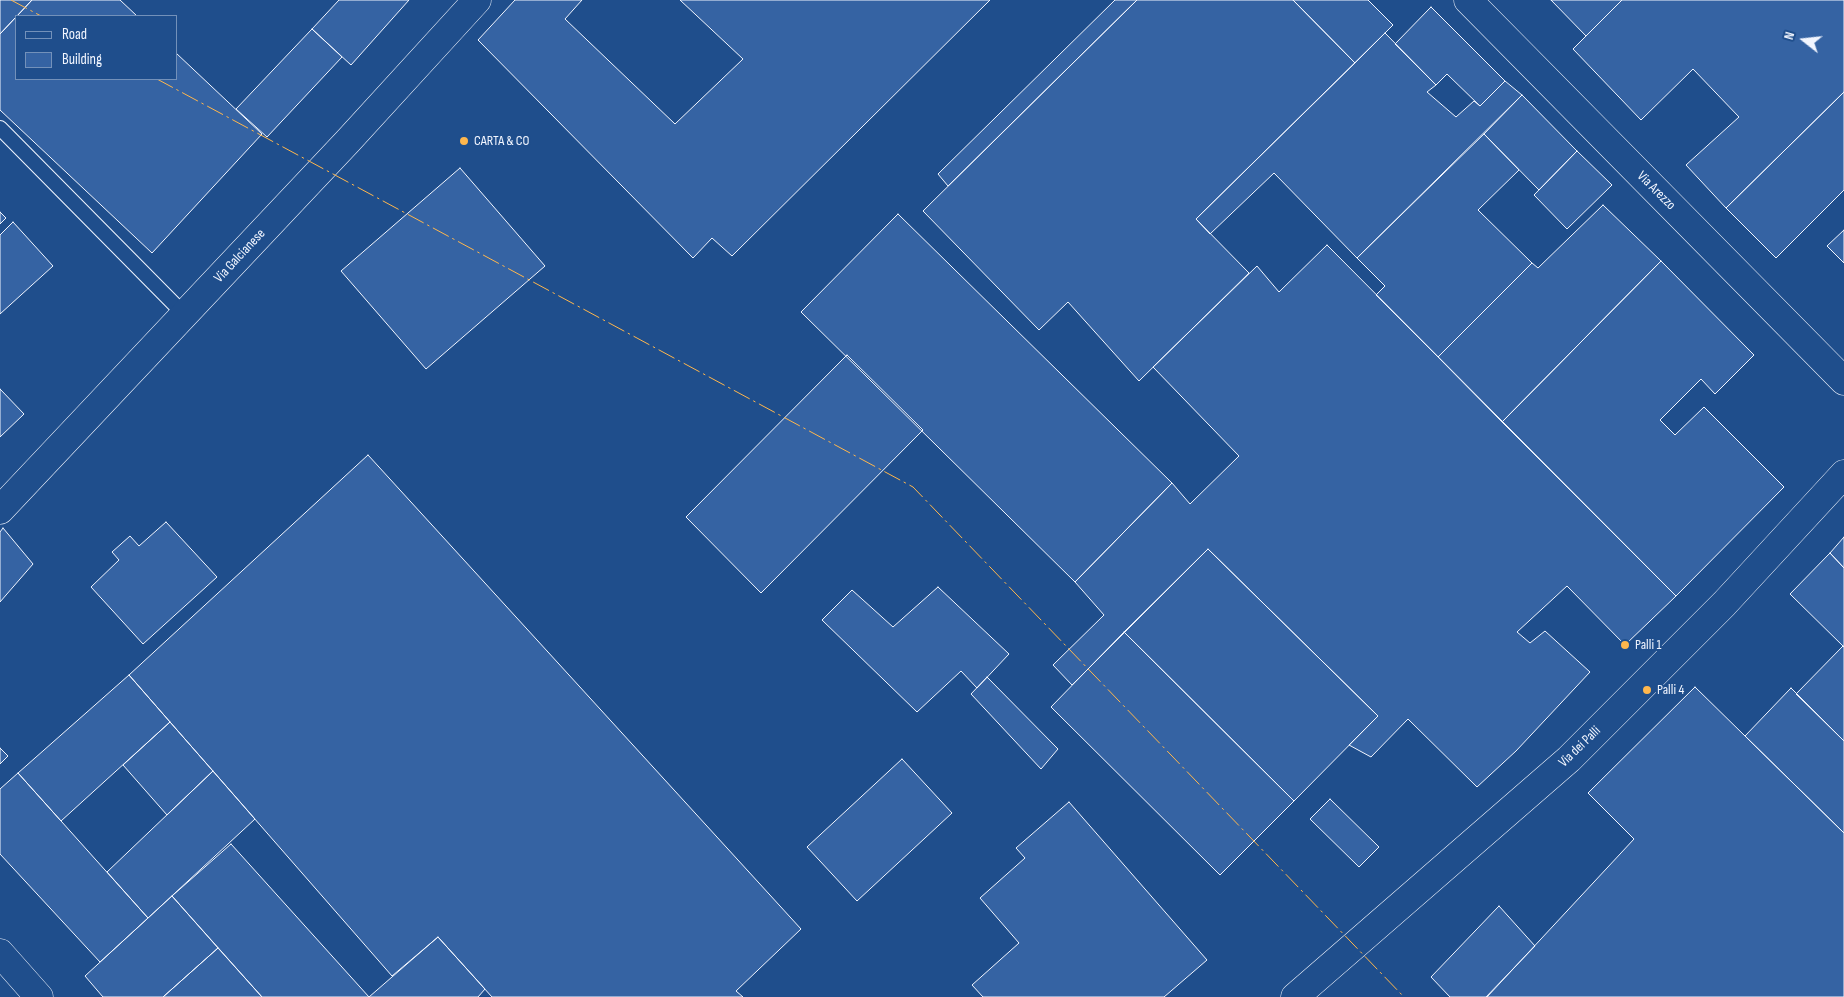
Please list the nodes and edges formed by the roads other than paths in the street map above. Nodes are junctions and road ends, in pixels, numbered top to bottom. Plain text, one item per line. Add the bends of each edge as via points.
1 (477, 0) edge
2 (1468, 0) edge
3 (0, 128) edge
4 (185, 315) junction
5 (1844, 381) edge
6 (1844, 474) edge
7 (0, 510) edge
8 (0, 953) edge
9 (39, 997) edge
10 (1294, 997) edge

1 - 4 street, Via Galcianese
2 - 5 street, Via Arezzo
3 - 4 lane
4 - 7 street, Via Galcianese
6 - 10 street, Via dei Palli via 1724,604 1570,759
8 - 9 street

